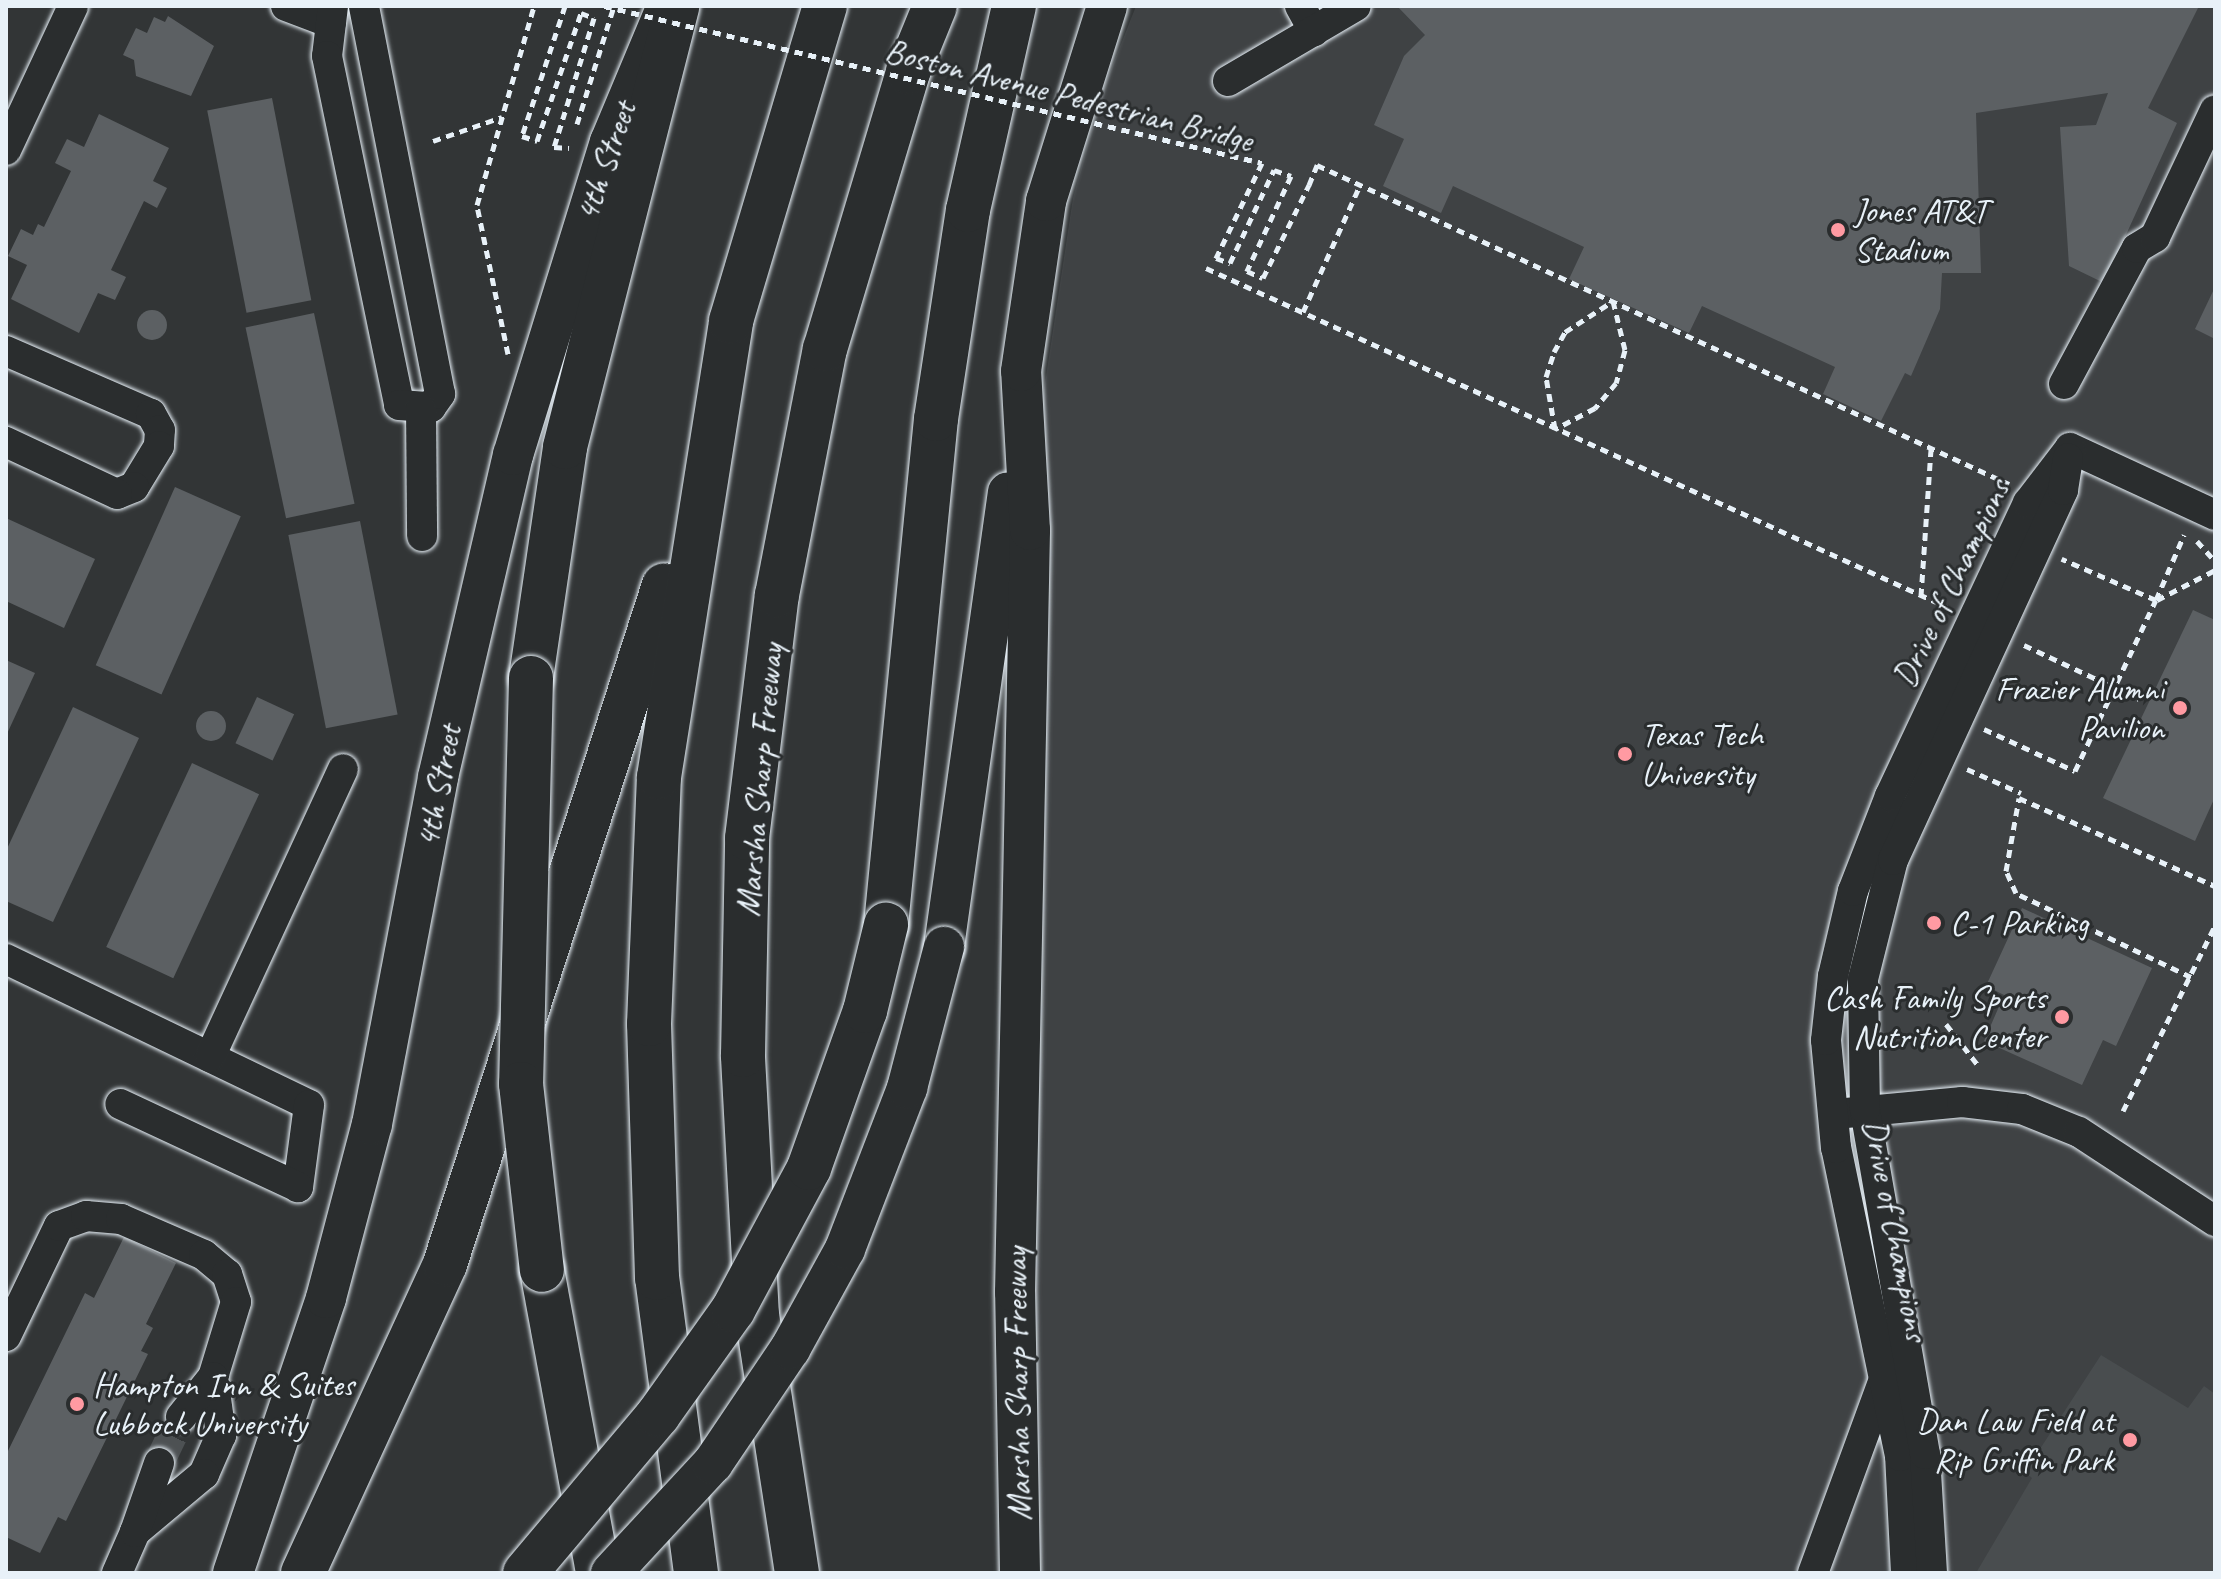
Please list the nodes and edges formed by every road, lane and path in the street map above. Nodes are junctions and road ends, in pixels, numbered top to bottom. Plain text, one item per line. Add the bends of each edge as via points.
1 (73, 6) edge
2 (286, 6) edge
3 (364, 6) edge
4 (565, 6) edge
5 (604, 6) edge
6 (614, 6) edge
7 (667, 6) edge
8 (677, 6) edge
9 (825, 6) edge
10 (935, 6) edge
11 (1014, 6) edge
12 (1107, 6) edge
13 (1356, 6) edge
14 (332, 15) edge
15 (1307, 18) edge
16 (372, 52) junction
17 (327, 56) junction
18 (1228, 81) dead end
19 (2215, 110) edge
20 (502, 117) dead end
21 (433, 141) dead end
22 (6, 150) edge
23 (1360, 185) junction
24 (1206, 268) dead end
25 (1613, 301) junction
26 (1303, 312) junction
27 (731, 321) junction
28 (6, 351) edge
29 (1021, 371) junction
30 (2064, 384) dead end
31 (421, 409) junction
32 (1555, 429) junction
33 (6, 442) edge
34 (1931, 448) junction
35 (2070, 448) junction
36 (2003, 498) dead end
37 (2215, 515) edge
38 (2184, 535) dead end
39 (422, 536) dead end
40 (2059, 558) dead end
41 (2215, 570) edge
42 (1921, 596) junction
43 (1960, 596) dead end
44 (2156, 600) junction
45 (2019, 643) dead end
46 (2114, 687) junction
47 (2139, 699) dead end
48 (1980, 727) dead end
49 (1962, 767) dead end
50 (343, 769) dead end
51 (2021, 793) junction
52 (2215, 886) edge
53 (2215, 926) edge
54 (6, 959) edge
55 (2191, 977) junction
56 (1946, 1024) dead end
57 (210, 1057) junction
58 (1977, 1064) dead end
59 (120, 1104) dead end
60 (1865, 1109) junction
61 (2123, 1111) dead end
62 (1833, 1116) junction
63 (2215, 1221) edge
64 (6, 1336) edge
65 (1886, 1372) junction
66 (213, 1377) junction
67 (181, 1417) tunnel mouth
68 (159, 1463) tunnel mouth
69 (135, 1532) junction
70 (600, 1566) edge
71 (117, 1573) edge
72 (233, 1573) edge
73 (303, 1573) edge
74 (525, 1573) edge
75 (696, 1573) edge
76 (797, 1573) edge
77 (1020, 1573) edge
78 (1813, 1573) edge
79 (1906, 1573) edge
80 (1932, 1573) edge

1 - 22 street
2 - 14 street
3 - 16 street
4 - 6 path via 522,136 537,141 581,13 594,18 554,147 568,152
5 - 23 path, Boston Avenue Pedestrian Bridge, bridge via 1262,163 1216,258 1230,263 1274,170 1291,176 1247,271 1263,278 1317,165
7 - 72 main road, 4th Street via 610,142 513,455 438,777 372,1124 326,1298
8 - 70 highway, bridge via 565,447 531,678 521,1084 542,1270
9 - 27 highway
10 - 76 highway, Marsha Sharp Freeway via 908,72 825,349 777,595 747,838 743,1055 757,1316
11 - 74 highway, bridge via 968,210 936,419 886,925 865,1011 809,1168 733,1310 658,1415
12 - 29 main road, Marsha Sharp Freeway via 1046,201
13 - 15 street
14 - 17 street
15 - 18 street
16 - 17 street
16 - 31 street via 440,394
17 - 31 street via 399,405
19 - 30 street via 2155,237 2137,248
20 - 21 path
23 - 25 path
23 - 26 path
24 - 26 path
25 - 32 path via 1565,332 1554,352 1546,377
25 - 32 path via 1625,350 1616,383 1595,408
25 - 34 path
26 - 32 path
27 - 73 highway via 655,622 445,1264
27 - 75 highway via 659,777 649,1024 657,1278
28 - 33 street via 151,414 160,430 159,446 134,487 117,494
29 - 70 main road, bridge via 988,664 944,947 907,1088 845,1249 790,1349 713,1463
29 - 77 main road, Marsha Sharp Freeway via 1030,530 1015,1292
31 - 39 street
32 - 42 path
34 - 36 path via 2009,484
34 - 42 path
35 - 37 street
35 - 60 street, Drive of Champions via 2063,490 1878,905 1863,979
35 - 62 street, Drive of Champions via 2028,503 1866,854 1833,976 1826,1040
38 - 44 path
40 - 44 path
41 - 44 path
42 - 43 path via 1954,611
44 - 46 path
45 - 46 path
46 - 47 path
46 - 48 path via 2075,771
49 - 51 path
50 - 57 street
51 - 52 path
51 - 55 path via 2008,830 2006,871 2016,893
53 - 55 path
54 - 57 street
55 - 61 path
56 - 58 path
57 - 59 street via 309,1105 298,1187
60 - 62 street
60 - 63 street via 1993,1103 2050,1117
60 - 80 street, Drive of Champions via 1925,1454
62 - 65 street, Drive of Champions
64 - 66 street via 59,1226 86,1216 121,1219 204,1255 227,1274 236,1302
65 - 78 street
65 - 79 street, Drive of Champions via 1900,1456
66 - 67 street
66 - 69 street via 221,1435 204,1474
68 - 69 street
69 - 71 street

